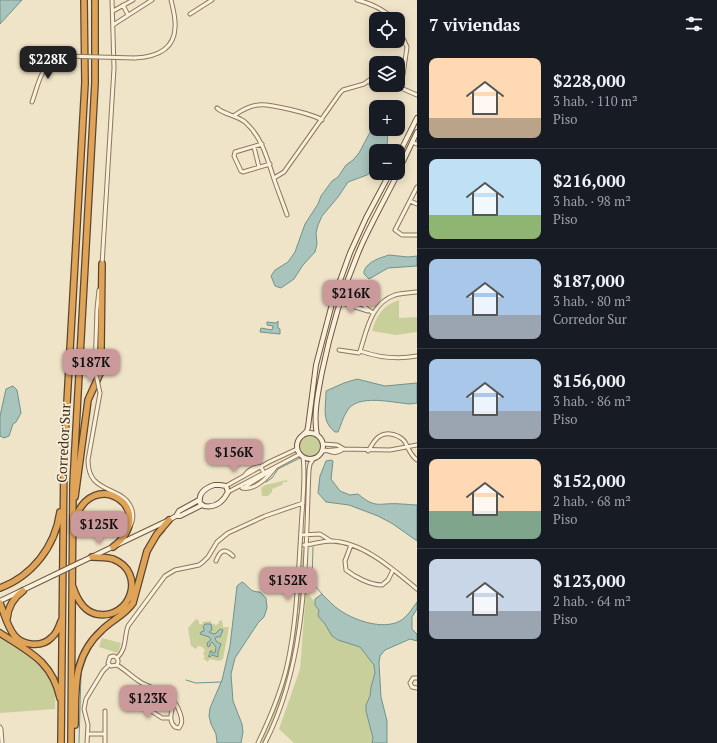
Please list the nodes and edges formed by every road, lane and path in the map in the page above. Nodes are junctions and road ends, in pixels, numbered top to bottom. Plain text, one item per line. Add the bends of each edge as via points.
1 (84, 0) edge
2 (95, 0) edge
3 (112, 0) edge
4 (133, 0) edge
5 (152, 0) edge
6 (171, 0) edge
7 (212, 0) edge
8 (357, 0) edge
9 (123, 6) junction
10 (113, 11) junction
11 (384, 12) edge
12 (190, 14) dead end
13 (128, 15) junction
14 (113, 24) junction
15 (405, 43) edge
16 (405, 61) edge
17 (368, 82) edge
18 (405, 90) edge
19 (417, 96) edge
20 (32, 102) dead end
21 (217, 108) dead end
22 (235, 115) junction
23 (417, 118) edge
24 (322, 120) junction
25 (417, 132) edge
26 (416, 138) edge
27 (415, 143) edge
28 (262, 144) junction
29 (404, 144) edge
30 (254, 147) junction
31 (405, 161) edge
32 (270, 164) junction
33 (259, 167) junction
34 (274, 178) junction
35 (386, 180) edge
36 (394, 180) edge
37 (417, 186) edge
38 (410, 201) junction
39 (417, 204) edge
40 (287, 214) dead end
41 (417, 235) edge
42 (102, 264) junction
43 (336, 292) junction
44 (417, 292) edge
45 (342, 294) junction
46 (333, 300) junction
47 (340, 302) junction
48 (373, 313) junction
49 (339, 350) dead end
50 (360, 351) junction
51 (417, 356) edge
52 (302, 436) junction
53 (317, 436) junction
54 (323, 444) junction
55 (417, 444) edge
56 (407, 447) junction
57 (297, 449) junction
58 (344, 449) junction
59 (324, 450) junction
60 (368, 451) junction
61 (301, 456) junction
62 (314, 458) junction
63 (417, 460) edge
64 (276, 466) junction
65 (261, 467) junction
66 (265, 475) junction
67 (226, 486) junction
68 (237, 487) junction
69 (64, 488) junction
70 (228, 492) junction
71 (200, 500) junction
72 (302, 503) junction
73 (202, 505) junction
74 (72, 515) junction
75 (176, 516) junction
76 (168, 520) junction
77 (72, 526) junction
78 (128, 531) junction
79 (306, 534) junction
80 (301, 535) junction
81 (331, 541) junction
82 (300, 545) junction
83 (305, 545) junction
84 (351, 545) junction
85 (113, 547) junction
86 (233, 556) dead end
87 (92, 557) junction
88 (216, 561) dead end
89 (394, 570) junction
90 (72, 582) junction
91 (0, 588) edge
92 (417, 589) edge
93 (23, 591) junction
94 (0, 602) edge
95 (62, 619) junction
96 (7, 622) junction
97 (0, 633) edge
98 (117, 658) junction
99 (109, 665) junction
100 (117, 665) junction
101 (417, 678) edge
102 (417, 688) edge
103 (131, 698) dead end
104 (173, 701) junction
105 (62, 706) junction
106 (105, 711) dead end
107 (170, 718) junction
108 (0, 728) edge
109 (88, 734) junction
110 (105, 734) junction
111 (2, 743) edge
112 (61, 743) edge
113 (71, 743) edge
114 (74, 743) edge
115 (87, 743) edge
116 (104, 743) edge
117 (258, 743) edge
118 (265, 743) edge

1 - 69 highway, Corredor Sur via 85,83
2 - 74 highway, Corredor Sur via 95,84
3 - 10 street
4 - 9 street
5 - 13 street
6 - 20 street, bridge via 175,28 170,43 161,52 135,58 64,56 54,59 44,69
7 - 12 street
8 - 11 street
9 - 10 street
9 - 13 street
10 - 14 street
13 - 14 street
14 - 42 street via 114,68
15 - 16 street
17 - 24 street via 343,90
18 - 19 street
21 - 22 street
22 - 24 street via 247,107 259,104
22 - 28 street via 254,131
23 - 29 street
24 - 34 street via 284,172
25 - 26 street
26 - 27 street
27 - 31 street
28 - 30 street
28 - 32 street
30 - 33 street
30 - 33 street via 235,152 234,156 241,171
32 - 33 street
32 - 34 street
34 - 40 street
35 - 43 street via 350,253
36 - 45 street via 362,244
37 - 38 street
38 - 39 street
38 - 41 street via 395,230 402,235
42 - 74 highway via 103,367 86,408
42 - 78 street, bridge via 97,309 96,370 100,394 88,466 95,481 128,501 133,516
43 - 45 street
43 - 46 street
44 - 48 street via 390,297
45 - 47 street
45 - 48 street via 362,302
46 - 47 street
46 - 52 street via 316,365 308,427
47 - 48 street
47 - 53 street via 319,391 315,425
48 - 50 street
49 - 50 street via 355,353
50 - 51 street via 383,358
52 - 53 street via 310,433
52 - 57 street via 298,440
53 - 54 street
54 - 58 street via 337,445
54 - 59 street
55 - 56 street
56 - 60 street
56 - 60 street via 398,436 388,434 380,435
56 - 63 street
57 - 61 street
57 - 65 street
58 - 59 street via 338,453
58 - 60 street
59 - 62 street
61 - 62 street via 306,459
61 - 64 street
61 - 72 street via 304,465
62 - 79 street via 309,470
64 - 66 street
64 - 66 street
65 - 66 street
65 - 67 street
66 - 68 street
66 - 68 street via 251,488
67 - 70 street
67 - 71 street via 210,486 202,492
68 - 70 street
69 - 91 highway via 57,526 47,550 38,562 16,581
69 - 95 highway, Corredor Sur
70 - 73 street via 216,505
71 - 73 street
71 - 75 street via 179,511
72 - 80 street
72 - 98 street via 228,533 217,542 208,557 199,565 174,570 165,576 128,626 124,648
73 - 75 street
74 - 77 highway, Corredor Sur
75 - 76 street
76 - 85 street
76 - 114 highway via 147,550 133,603 99,632 83,656 76,674
77 - 78 highway via 86,500 94,495 105,494 118,499 127,507 130,518
77 - 90 highway, Corredor Sur
78 - 85 highway
79 - 80 street
79 - 81 street via 320,534
79 - 83 street
80 - 82 street
81 - 83 street
81 - 84 street
82 - 83 street
82 - 117 street via 293,632 287,667
83 - 118 street via 297,647 279,711
84 - 89 street
84 - 89 street via 346,562 346,570 350,573 382,585
85 - 87 street
86 - 88 street via 223,550 219,552
87 - 90 highway via 112,559 126,569 132,586 125,605 110,614 93,613 81,604
87 - 93 street, bridge
89 - 92 street
90 - 113 highway, Corredor Sur
93 - 94 street
93 - 96 highway via 12,602
94 - 96 highway
95 - 96 highway via 52,638 36,645 18,639
95 - 105 highway, Corredor Sur
97 - 105 highway via 46,666 54,680
98 - 99 street via 110,657
98 - 100 street
99 - 100 street
99 - 109 street via 103,670 86,699 84,709
100 - 104 street via 142,683 163,692
101 - 102 street via 413,678 410,683 412,687
103 - 107 street via 162,718
104 - 107 street
104 - 107 street via 181,718 182,724 179,728 172,724
105 - 112 highway, Corredor Sur
106 - 110 street
108 - 111 street
109 - 110 street
109 - 115 street
110 - 116 street

